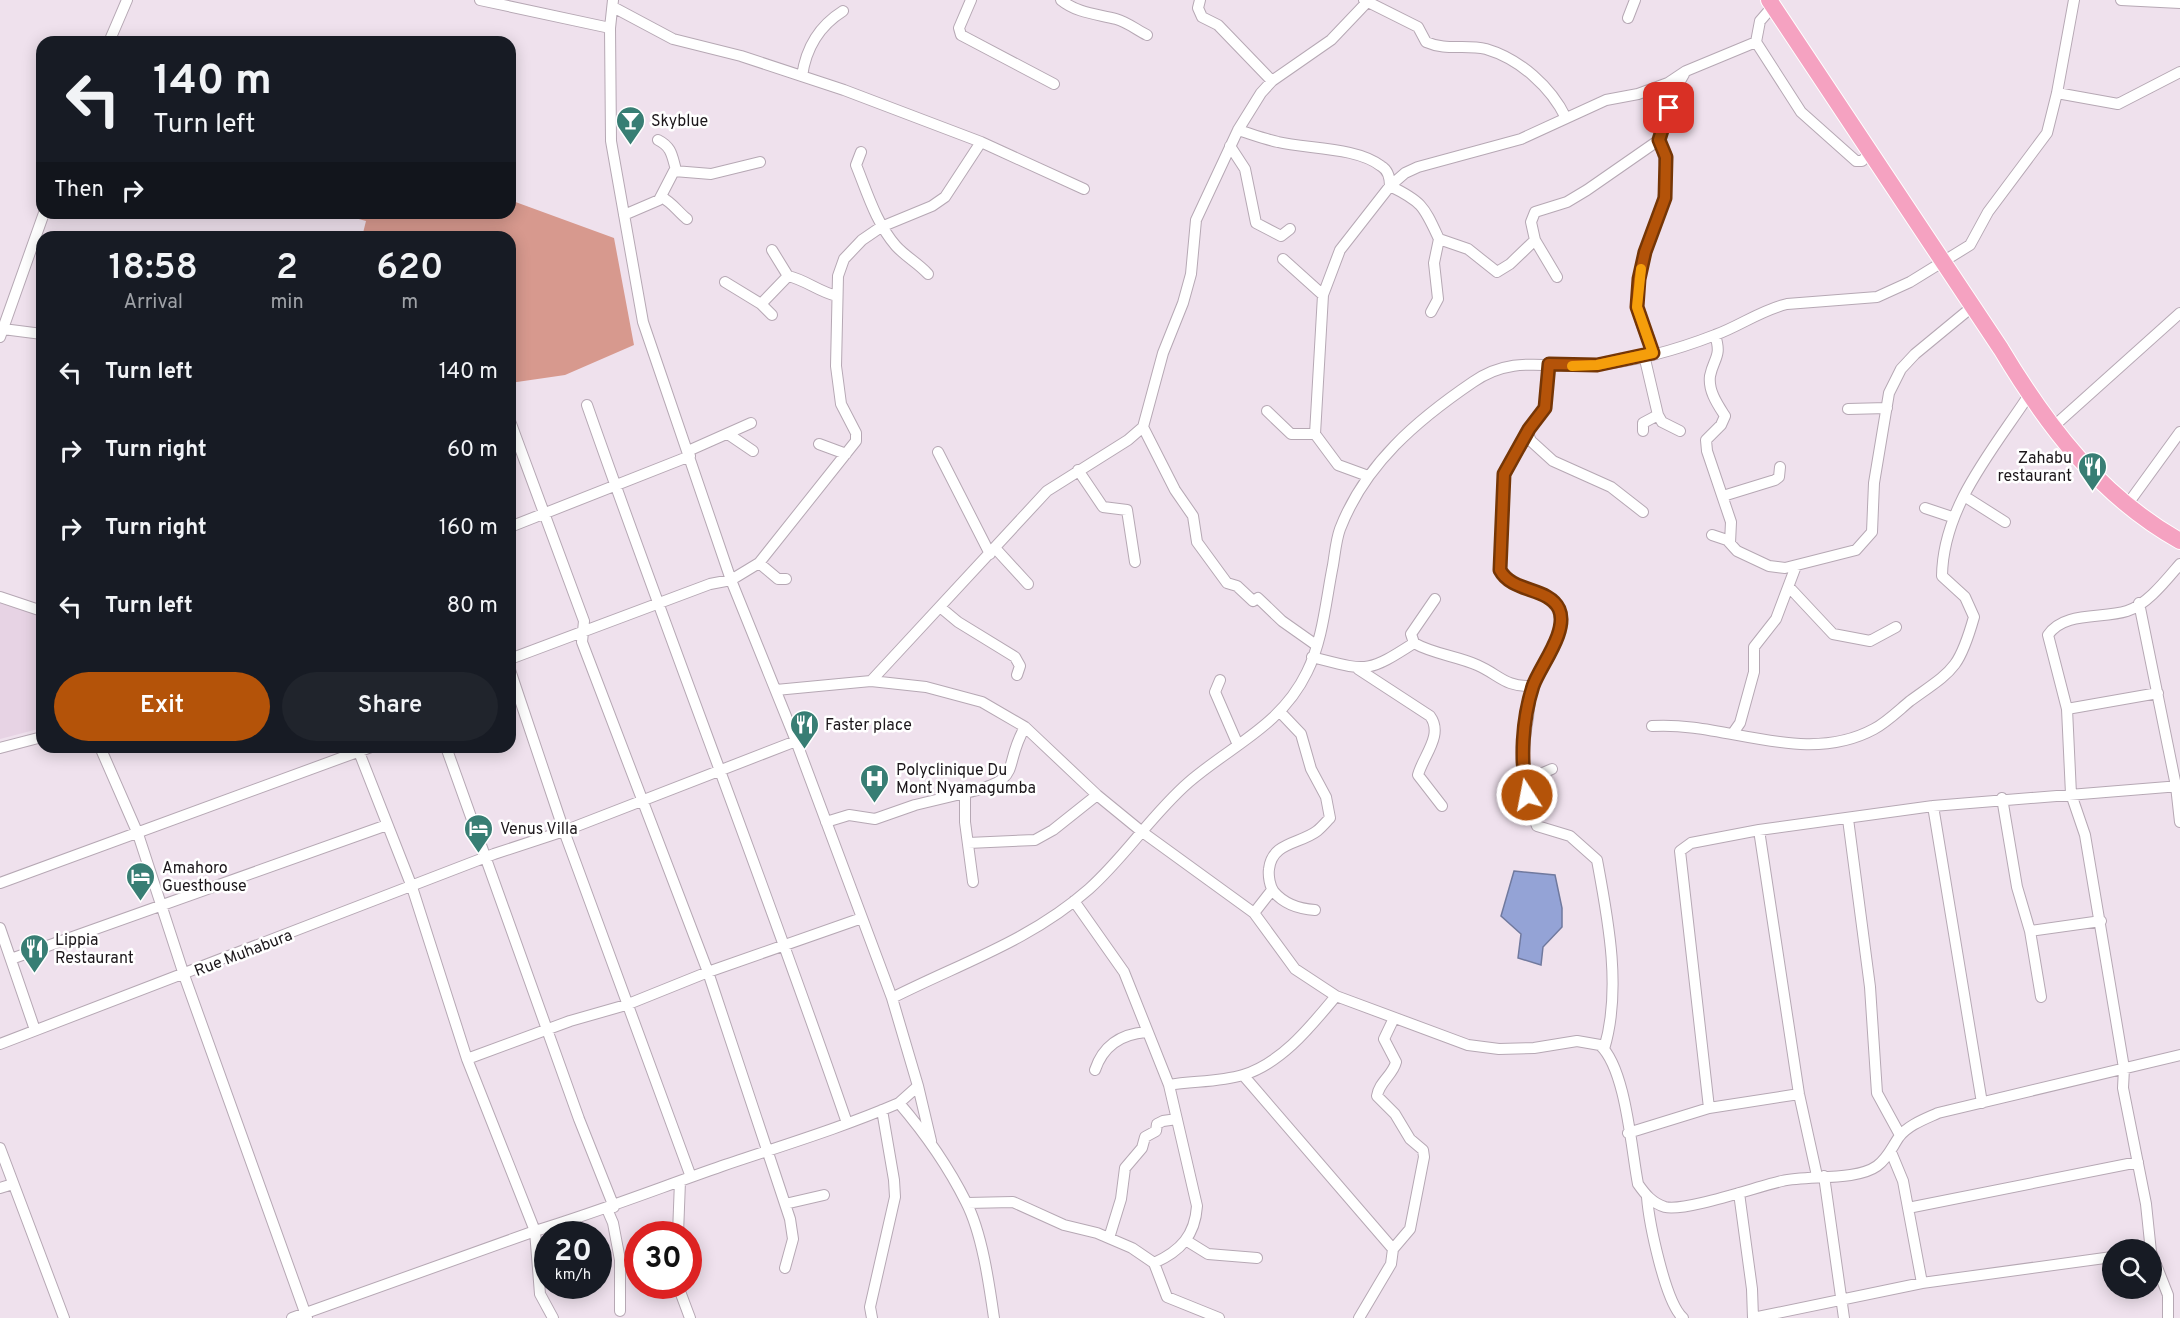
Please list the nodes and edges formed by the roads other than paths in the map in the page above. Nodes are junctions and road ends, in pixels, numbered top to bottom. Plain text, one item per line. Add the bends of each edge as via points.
1 (127, 0) edge
2 (480, 0) edge
3 (971, 0) edge
4 (1061, 0) edge
5 (1200, 0) edge
6 (1635, 0) edge
7 (2074, 0) edge
8 (2121, 0) edge
9 (1367, 1) edge
10 (1771, 3) edge
11 (2180, 3) edge
12 (613, 4) edge
13 (843, 11) dead end
14 (1628, 18) dead end
15 (610, 28) junction
16 (1147, 35) dead end
17 (112, 36) edge
18 (1756, 42) junction
19 (1686, 71) junction
20 (2180, 72) edge
21 (802, 76) junction
22 (1272, 81) junction
23 (1054, 84) dead end
24 (2057, 93) junction
25 (1566, 118) junction
26 (1238, 130) junction
27 (658, 140) dead end
28 (1659, 140) junction
29 (981, 142) junction
30 (1230, 146) junction
31 (861, 152) dead end
32 (1870, 153) junction
33 (760, 162) dead end
34 (676, 170) junction
35 (1390, 186) junction
36 (1084, 189) dead end
37 (661, 197) junction
38 (624, 215) junction
39 (687, 219) dead end
40 (881, 226) junction
41 (1290, 229) dead end
42 (36, 235) edge
43 (1439, 240) junction
44 (1535, 240) junction
45 (772, 250) dead end
46 (1283, 259) dead end
47 (1942, 263) junction
48 (928, 274) dead end
49 (788, 276) junction
50 (1557, 277) dead end
51 (725, 282) dead end
52 (1323, 295) junction
53 (837, 296) junction
54 (761, 304) junction
55 (1972, 307) junction
56 (1431, 312) dead end
57 (2180, 313) edge
58 (772, 315) dead end
59 (1, 333) edge
60 (36, 334) edge
61 (1715, 335) junction
62 (1648, 354) junction
63 (1549, 364) junction
64 (2029, 395) junction
65 (587, 405) dead end
66 (1887, 408) junction
67 (1848, 409) dead end
68 (1267, 411) dead end
69 (1658, 415) junction
70 (751, 423) dead end
71 (2054, 426) junction
72 (1143, 427) junction
73 (1643, 431) dead end
74 (1680, 431) dead end
75 (2180, 432) edge
76 (728, 434) junction
77 (1315, 434) junction
78 (1528, 434) junction
79 (516, 438) edge
80 (819, 444) dead end
81 (753, 451) dead end
82 (938, 452) dead end
83 (689, 454) junction
84 (846, 454) junction
85 (1780, 467) dead end
86 (1078, 470) junction
87 (1368, 476) junction
88 (615, 486) junction
89 (1723, 496) junction
90 (1964, 496) junction
91 (2127, 505) junction
92 (1925, 508) dead end
93 (1642, 512) dead end
94 (543, 514) junction
95 (1952, 517) junction
96 (2005, 522) dead end
97 (516, 525) edge
98 (1712, 535) dead end
99 (2180, 541) edge
100 (1730, 543) junction
101 (992, 551) junction
102 (1135, 562) dead end
103 (759, 563) junction
104 (2180, 564) edge
105 (1796, 566) junction
106 (786, 579) dead end
107 (731, 580) junction
108 (1028, 584) dead end
109 (1789, 587) junction
110 (0, 597) edge
111 (1435, 599) dead end
112 (2139, 603) junction
113 (658, 604) junction
114 (940, 607) junction
115 (36, 608) edge
116 (1896, 627) dead end
117 (582, 632) junction
118 (1414, 643) junction
119 (1316, 645) junction
120 (516, 657) edge
121 (1312, 657) junction
122 (1358, 669) junction
123 (1017, 675) dead end
124 (1220, 680) dead end
125 (871, 681) junction
126 (1533, 686) junction
127 (776, 690) junction
128 (516, 691) edge
129 (2158, 693) junction
130 (2067, 710) junction
131 (1281, 713) junction
132 (1652, 726) dead end
133 (1025, 727) junction
134 (1733, 733) junction
135 (36, 739) edge
136 (796, 741) junction
137 (1238, 745) junction
138 (0, 748) edge
139 (103, 753) edge
140 (356, 753) edge
141 (359, 753) edge
142 (448, 753) edge
143 (1552, 769) dead end
144 (719, 771) junction
145 (1524, 781) junction
146 (2178, 786) edge
147 (965, 793) junction
148 (2070, 794) junction
149 (1097, 795) junction
150 (2002, 798) junction
151 (642, 802) junction
152 (1442, 806) dead end
153 (1933, 806) junction
154 (1848, 819) junction
155 (826, 822) junction
156 (2180, 822) edge
157 (387, 825) junction
158 (1759, 830) junction
159 (564, 831) junction
160 (1141, 831) junction
161 (138, 834) junction
162 (968, 843) junction
163 (485, 857) junction
164 (973, 882) dead end
165 (0, 883) edge
166 (412, 887) junction
167 (1272, 890) junction
168 (1074, 901) junction
169 (163, 905) junction
170 (1315, 910) dead end
171 (1254, 913) junction
172 (862, 918) junction
173 (2101, 921) junction
174 (0, 928) edge
175 (2030, 932) junction
176 (786, 945) junction
177 (11, 959) junction
178 (708, 972) junction
179 (184, 975) junction
180 (1336, 996) junction
181 (2041, 997) dead end
182 (892, 998) junction
183 (626, 1005) junction
184 (1394, 1018) junction
185 (549, 1029) junction
186 (35, 1030) junction
187 (1146, 1032) junction
188 (0, 1044) edge
189 (1604, 1049) junction
190 (2180, 1055) edge
191 (467, 1059) junction
192 (2124, 1068) junction
193 (1095, 1070) dead end
194 (1243, 1075) junction
195 (1169, 1085) junction
196 (918, 1086) junction
197 (1799, 1094) junction
198 (899, 1102) junction
199 (1982, 1103) junction
200 (1709, 1108) junction
201 (882, 1110) junction
202 (1177, 1119) junction
203 (847, 1123) junction
204 (1628, 1133) junction
205 (1900, 1135) junction
206 (0, 1148) edge
207 (767, 1151) junction
208 (1891, 1152) junction
209 (936, 1154) junction
210 (2138, 1162) junction
211 (1821, 1176) junction
212 (691, 1177) junction
213 (680, 1181) junction
214 (13, 1184) junction
215 (0, 1188) edge
216 (1739, 1193) junction
217 (824, 1195) dead end
218 (1647, 1197) junction
219 (967, 1203) junction
220 (785, 1204) junction
221 (611, 1208) junction
222 (1908, 1208) junction
223 (568, 1221) edge
224 (678, 1221) edge
225 (534, 1228) edge
226 (534, 1231) edge
227 (1109, 1238) junction
228 (2149, 1239) edge
229 (1187, 1241) junction
230 (1393, 1249) junction
231 (1257, 1258) dead end
232 (2102, 1258) edge
233 (1154, 1263) junction
234 (785, 1268) dead end
235 (2162, 1280) edge
236 (1922, 1283) junction
237 (542, 1299) edge
238 (683, 1299) edge
239 (1840, 1300) junction
240 (620, 1311) dead end
241 (306, 1316) edge
242 (64, 1318) edge
243 (292, 1318) edge
244 (552, 1318) edge
245 (690, 1318) edge
246 (872, 1318) edge
247 (994, 1318) edge
248 (1220, 1318) edge
249 (1359, 1318) edge
250 (1683, 1318) edge
251 (1753, 1318) edge
252 (1844, 1318) edge
253 (2168, 1318) edge

1 - 17 street
2 - 15 street
3 - 23 street via 959,28 961,35
4 - 16 street via 1088,13 1119,20
5 - 22 street via 1202,17 1218,25
6 - 14 street
7 - 24 street
8 - 11 street
9 - 22 street via 1331,40
9 - 25 street via 1419,27 1426,42 1437,47 1485,49 1503,57 1538,79
10 - 18 street via 1760,21
10 - 32 main road
12 - 15 street
12 - 21 street via 673,39
13 - 21 street via 830,20 805,54
15 - 38 street via 611,141
18 - 19 street
18 - 32 street via 1801,112 1856,161
19 - 25 street via 1668,83 1606,100
19 - 28 street via 1674,92
20 - 24 street via 2118,104
21 - 29 street
22 - 26 street
24 - 47 street via 2047,133 1988,212 1970,245
25 - 35 street via 1521,139 1405,173
26 - 30 street
26 - 35 street via 1279,143 1359,157 1381,166 1390,178
27 - 34 street via 667,144
28 - 44 street via 1587,190 1535,212 1531,222
28 - 62 street via 1666,157 1665,198 1645,252 1637,307
29 - 36 street
29 - 40 street via 945,196 932,206
30 - 41 street via 1245,169 1256,223 1281,236
30 - 72 street via 1196,220 1184,303 1163,353
31 - 40 street via 856,165
32 - 47 main road
33 - 34 street via 711,174
34 - 37 street
35 - 43 street via 1413,197 1423,207
35 - 52 street via 1341,250
37 - 38 street
37 - 39 street
38 - 83 street via 643,322
40 - 48 street via 896,246
40 - 53 street via 844,259
42 - 59 street
43 - 44 street via 1468,249 1497,272
43 - 56 street via 1434,263 1438,298
44 - 50 street
45 - 49 street
46 - 52 street
47 - 55 main road
47 - 61 street via 1877,297 1773,308
49 - 53 street
49 - 54 street
51 - 54 street
52 - 77 street
53 - 84 street via 838,386 841,404 856,433 856,441
54 - 58 street
55 - 64 main road
55 - 66 street via 1901,369 1889,393
57 - 71 street
59 - 60 street
61 - 62 street
61 - 89 street via 1720,349 1710,381 1725,417 1706,440
62 - 63 street via 1597,365
62 - 69 street
63 - 78 street via 1545,408
63 - 87 street via 1520,363 1498,368 1475,381 1407,432
64 - 71 main road
64 - 90 street
65 - 88 street
66 - 67 street
66 - 105 street via 1874,483 1872,532 1857,550
68 - 77 street via 1292,434
69 - 73 street via 1643,423
69 - 74 street via 1662,422
70 - 76 street
71 - 91 main road via 2096,478
72 - 86 street
72 - 119 street via 1193,516 1197,542 1217,571 1227,583 1237,586 1253,601 1258,598
75 - 91 street
76 - 81 street
76 - 83 street
77 - 87 street via 1338,465
78 - 93 street via 1553,461 1611,487
78 - 126 street via 1504,474 1499,562 1504,578 1550,599 1561,612 1553,648
79 - 94 street
80 - 84 street
82 - 101 street
83 - 88 street
83 - 107 street
84 - 103 street
85 - 89 street via 1775,480
86 - 101 street via 1047,491
86 - 102 street via 1103,507 1127,510
87 - 119 street via 1340,530
88 - 94 street
88 - 113 street
89 - 100 street via 1731,522
90 - 95 street
90 - 96 street
91 - 99 main road
92 - 95 street
94 - 97 street
94 - 117 street via 584,621
95 - 134 street via 1942,576 1965,597 1974,617 1965,649 1941,681 1873,729 1846,739 1825,744 1759,740
98 - 100 street
100 - 105 street via 1737,551 1769,566
101 - 108 street
101 - 114 street
103 - 106 street via 778,579
103 - 107 street
104 - 112 street
105 - 109 street
107 - 113 street
107 - 127 street
109 - 116 street via 1833,634 1870,641
109 - 134 street via 1776,619 1754,647 1754,672 1740,723
110 - 115 street
111 - 118 street via 1412,634
112 - 129 street
112 - 130 street via 2129,611 2060,622 2053,627 2048,635
113 - 117 street
113 - 144 street
114 - 123 street via 1015,657 1020,666
114 - 125 street
117 - 120 street
117 - 151 street via 582,642
118 - 122 street via 1379,666
118 - 126 street via 1479,665 1502,681
119 - 121 street
121 - 122 street
121 - 131 street via 1308,671
122 - 152 street via 1434,722 1435,731 1418,775
124 - 137 street via 1215,692
125 - 127 street
125 - 133 street via 926,687 982,702
126 - 145 street via 1522,750
127 - 136 street
128 - 159 street
129 - 130 street
129 - 146 street
130 - 148 street
131 - 137 street
131 - 167 street via 1301,734 1311,769 1326,797 1330,818 1316,832 1277,851 1269,868
132 - 134 street
133 - 147 street via 1007,776
133 - 149 street
135 - 138 street
136 - 144 street, Rue Muhabura
136 - 155 street
137 - 160 street via 1186,785
139 - 161 street
140 - 161 street
141 - 157 street
142 - 163 street
143 - 145 street
144 - 151 street, Rue Muhabura
144 - 176 street
145 - 189 street via 1537,826 1570,836 1597,860 1612,978 1610,1029
146 - 148 street
146 - 156 street
147 - 155 street via 875,819 849,815
147 - 162 street
148 - 150 street
148 - 173 street via 2085,835
149 - 160 street
149 - 162 street via 1035,840
150 - 153 street
150 - 175 street via 2017,887
151 - 159 street, Rue Muhabura
151 - 178 street
153 - 154 street
153 - 199 street
154 - 158 street
154 - 205 street via 1870,987 1877,1094
155 - 172 street
157 - 166 street
157 - 169 street
158 - 197 street
158 - 200 street via 1691,843 1680,851
159 - 163 street, Rue Muhabura
159 - 183 street
160 - 168 street
160 - 171 street
161 - 165 street
161 - 169 street
162 - 164 street
163 - 166 street, Rue Muhabura
163 - 185 street
166 - 179 street, Rue Muhabura
166 - 191 street
167 - 170 street via 1288,904
167 - 171 street
168 - 182 street via 998,950
168 - 187 street via 1124,972
169 - 177 street
169 - 179 street
171 - 180 street via 1295,969
172 - 176 street
172 - 182 street
173 - 175 street
173 - 192 street
174 - 177 street
175 - 181 street
176 - 178 street
176 - 203 street
177 - 186 street
178 - 183 street
178 - 207 street
179 - 186 street, Rue Muhabura
179 - 241 street
180 - 184 street
180 - 194 street via 1294,1042 1262,1067
182 - 196 street
183 - 185 street
183 - 212 street
184 - 189 street via 1468,1045 1534,1048 1590,1041
184 - 230 street via 1384,1039 1396,1062 1378,1088 1377,1096 1423,1150 1424,1157 1410,1228
185 - 191 street
185 - 221 street
186 - 188 street, Rue Muhabura
187 - 193 street via 1117,1039 1099,1059
187 - 195 street
189 - 204 street via 1619,1078
190 - 192 street
191 - 225 street
192 - 199 street
192 - 210 street via 2123,1088
194 - 195 street
194 - 230 street
195 - 202 street
196 - 198 street
196 - 209 street
197 - 200 street
197 - 211 street
198 - 201 street
198 - 209 street
199 - 205 street via 1938,1113
200 - 204 street
201 - 203 street
201 - 246 street via 895,1197 870,1307
202 - 227 street via 1157,1124 1156,1131 1145,1137 1142,1148 1125,1168 1121,1199
202 - 229 street via 1197,1206
203 - 207 street
204 - 218 street via 1638,1184
205 - 208 street
206 - 214 street
207 - 212 street
207 - 220 street
208 - 211 street via 1876,1167 1858,1173
208 - 222 street
209 - 219 street
210 - 222 street
210 - 228 street
211 - 216 street via 1784,1180
211 - 239 street
212 - 213 street
213 - 221 street
213 - 224 street
214 - 215 street
214 - 242 street
216 - 218 street via 1666,1207
216 - 251 street
217 - 220 street
218 - 250 street via 1649,1223 1666,1282
219 - 227 street via 1013,1202 1064,1225
219 - 247 street via 985,1265
220 - 234 street via 793,1239
221 - 223 street
221 - 240 street via 620,1260
222 - 236 street
226 - 241 street
227 - 233 street
229 - 231 street via 1208,1254
229 - 233 street via 1172,1255
230 - 249 street via 1391,1264
232 - 236 street
233 - 248 street via 1167,1297
235 - 253 street via 2168,1295
236 - 239 street
237 - 244 street
238 - 245 street
239 - 251 street
239 - 252 street
241 - 243 street

